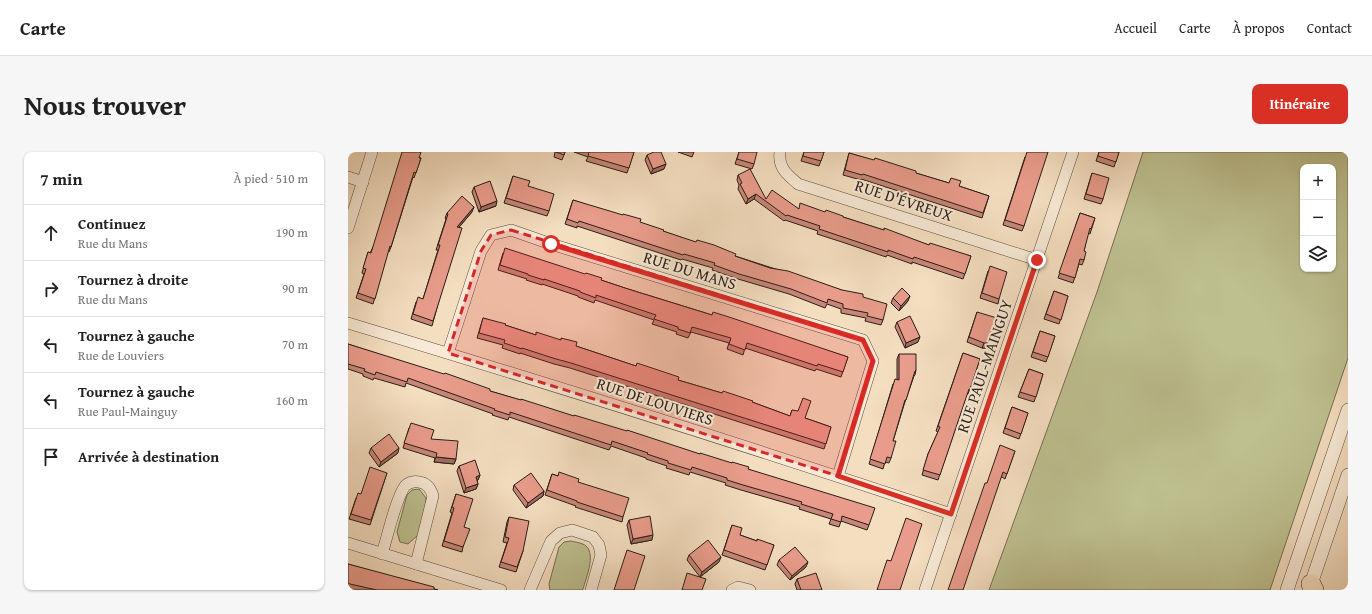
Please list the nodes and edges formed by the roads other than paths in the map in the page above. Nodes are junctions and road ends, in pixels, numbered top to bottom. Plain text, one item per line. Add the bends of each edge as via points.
1 (372, 152) edge
2 (780, 152) edge
3 (1073, 152) edge
4 (348, 177) edge
5 (363, 182) junction
6 (348, 228) edge
7 (1037, 260) junction
8 (348, 323) edge
9 (448, 353) junction
10 (1348, 410) edge
11 (1348, 474) edge
12 (838, 476) junction
13 (951, 514) junction
14 (348, 543) edge
15 (382, 554) junction
16 (416, 564) junction
17 (1311, 588) edge
18 (501, 590) edge
19 (530, 590) edge
20 (591, 590) edge
21 (732, 590) edge
22 (750, 590) edge
23 (925, 590) edge
24 (1287, 590) edge

1 - 5 street
2 - 7 street, RUE D'ÉVREUX via 783,170 798,184
3 - 7 street, RUE PAUL-MAINGUY
4 - 5 street
5 - 6 street
7 - 13 street, RUE PAUL-MAINGUY
8 - 9 street, RUE DE LOUVIERS
9 - 12 street, RUE DE LOUVIERS
9 - 12 street, RUE DU MANS via 481,251 491,235 511,230 863,340 873,361
10 - 24 street
11 - 17 street
12 - 13 street, RUE DE LOUVIERS
13 - 23 street, RUE PAUL-MAINGUY
14 - 15 street
15 - 16 street
15 - 16 street via 406,485 414,481 423,482 430,488 433,496
16 - 18 street
19 - 20 street via 551,541 560,533 572,530 593,537 599,545 601,555
21 - 22 street via 738,587

